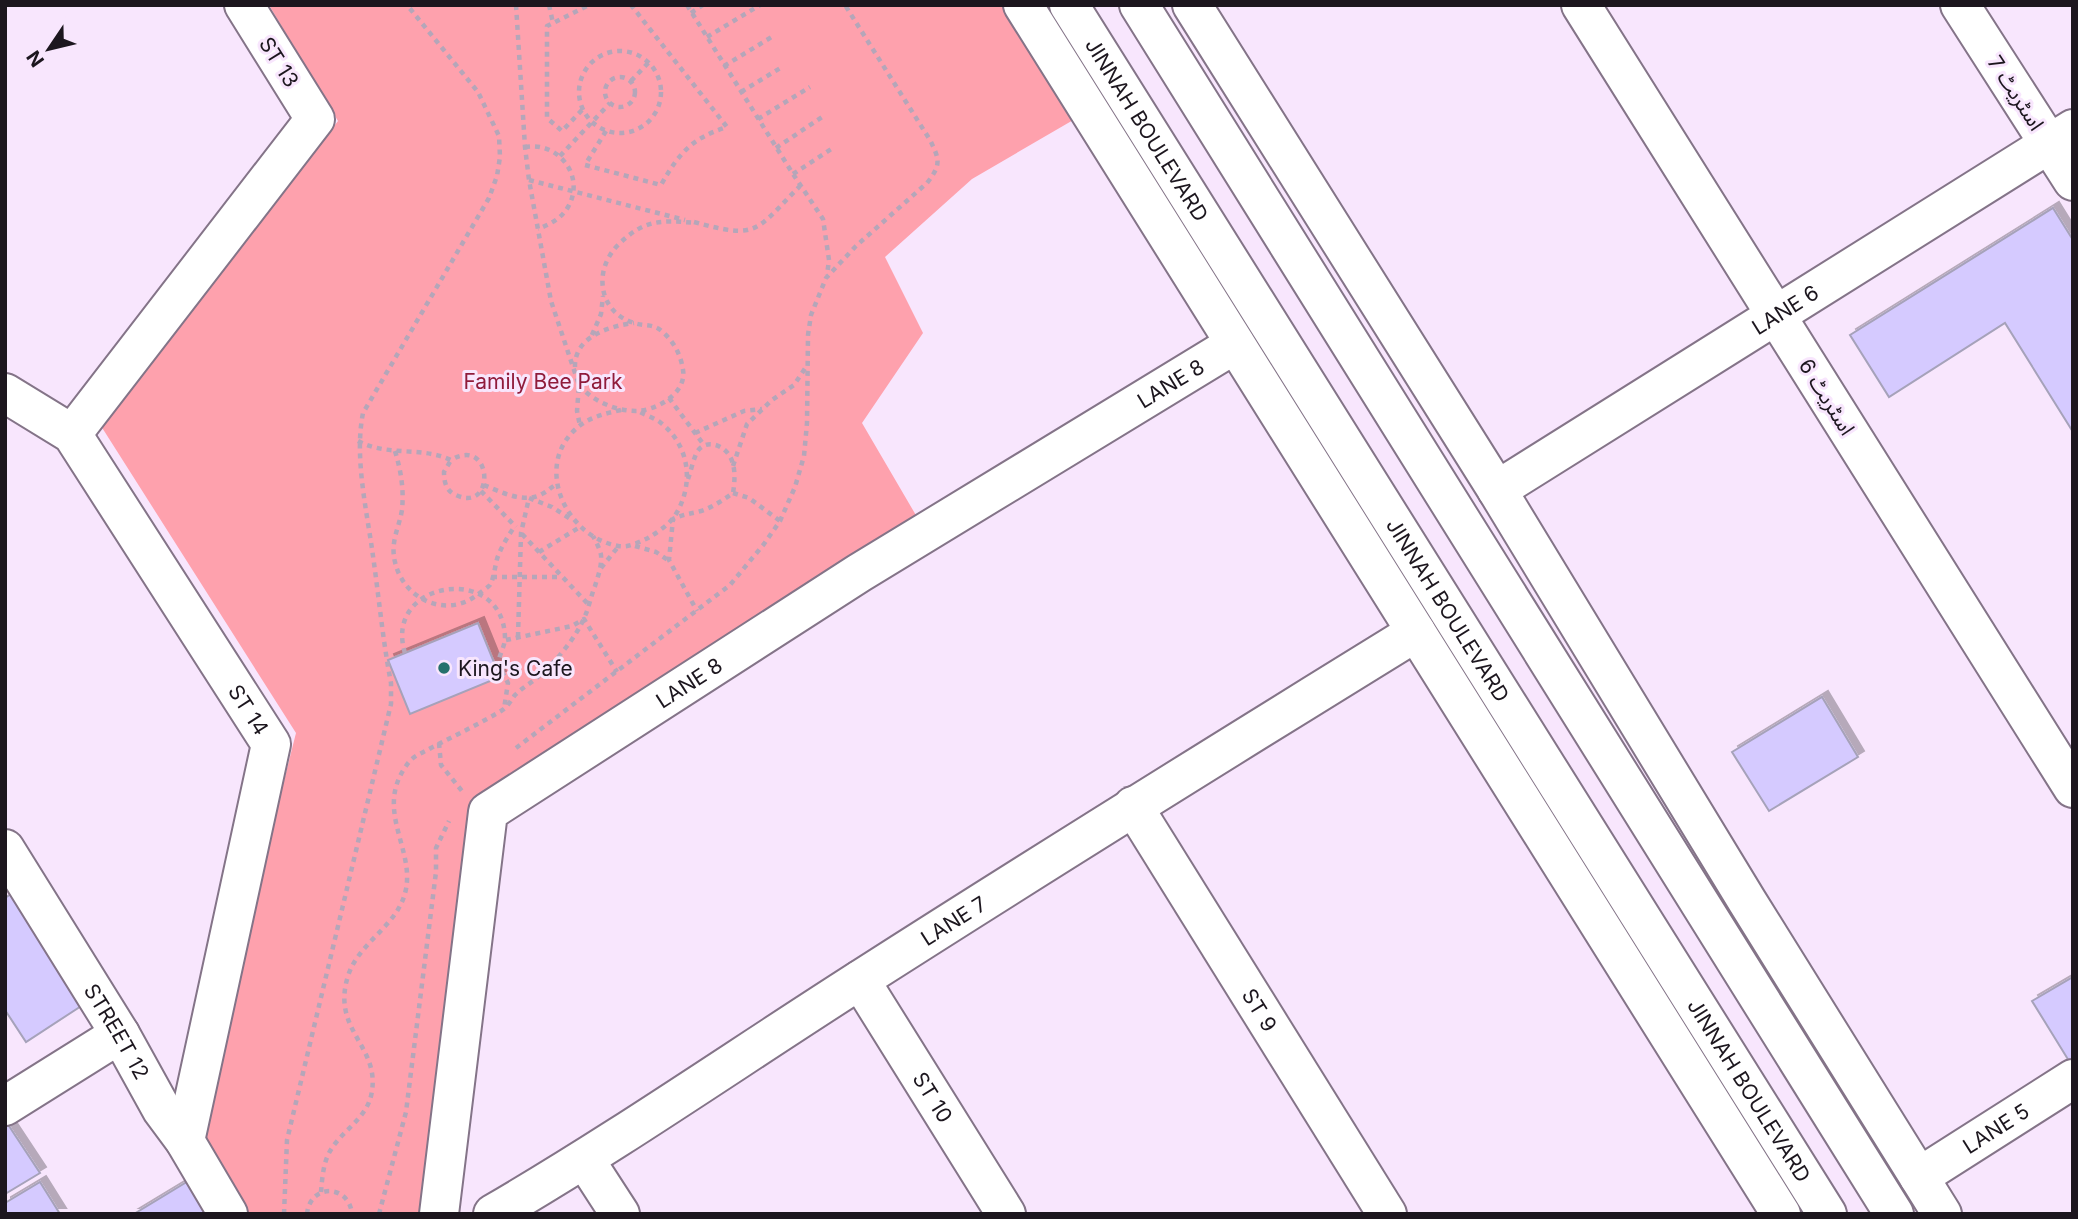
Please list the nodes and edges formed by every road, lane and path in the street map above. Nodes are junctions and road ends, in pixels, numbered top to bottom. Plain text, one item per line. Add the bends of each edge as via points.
1 (244, 5) edge
2 (407, 5) edge
3 (516, 5) edge
4 (549, 5) edge
5 (589, 5) edge
6 (631, 5) edge
7 (687, 5) edge
8 (704, 5) edge
9 (760, 5) edge
10 (845, 5) edge
11 (1023, 5) edge
12 (1069, 5) edge
13 (1139, 5) edge
14 (1192, 5) edge
15 (1581, 5) edge
16 (1960, 5) edge
17 (691, 13) junction
18 (553, 23) junction
19 (775, 34) dead end
20 (706, 37) junction
21 (649, 62) junction
22 (724, 66) junction
23 (782, 67) dead end
24 (631, 81) junction
25 (810, 87) dead end
26 (741, 92) junction
27 (610, 103) junction
28 (582, 110) junction
29 (822, 117) dead end
30 (758, 120) junction
31 (593, 122) junction
32 (606, 131) junction
33 (2061, 136) edge
34 (525, 148) junction
35 (776, 148) junction
36 (833, 148) dead end
37 (560, 156) junction
38 (793, 174) junction
39 (529, 180) junction
40 (2073, 181) edge
41 (800, 186) junction
42 (573, 192) junction
43 (696, 223) junction
44 (538, 229) junction
45 (826, 278) junction
46 (603, 296) junction
47 (1776, 315) junction
48 (634, 323) junction
49 (591, 337) junction
50 (1235, 344) junction
51 (806, 367) junction
52 (575, 375) junction
53 (579, 386) junction
54 (5, 393) edge
55 (669, 398) junction
56 (621, 410) junction
57 (762, 410) junction
58 (638, 411) junction
59 (580, 426) junction
60 (695, 433) junction
61 (72, 434) junction
62 (358, 441) junction
63 (704, 445) junction
64 (395, 452) junction
65 (451, 460) junction
66 (733, 467) junction
67 (688, 480) junction
68 (557, 484) junction
69 (484, 485) junction
70 (1497, 490) junction
71 (481, 491) junction
72 (733, 493) junction
73 (529, 498) junction
74 (673, 519) junction
75 (780, 521) junction
76 (578, 525) junction
77 (515, 526) junction
78 (521, 533) junction
79 (593, 536) junction
80 (633, 545) junction
81 (618, 547) junction
82 (539, 552) junction
83 (669, 560) junction
84 (601, 568) junction
85 (492, 577) junction
86 (521, 577) junction
87 (563, 577) junction
88 (478, 594) junction
89 (421, 599) junction
90 (589, 604) junction
91 (697, 611) junction
92 (584, 619) junction
93 (1416, 632) junction
94 (518, 638) junction
95 (506, 640) junction
96 (405, 653) dead end
97 (617, 672) junction
98 (505, 709) junction
99 (439, 743) junction
100 (510, 752) dead end
101 (2073, 788) edge
102 (467, 796) dead end
103 (1133, 806) junction
104 (454, 814) dead end
105 (5, 849) edge
106 (1747, 901) junction
107 (1706, 914) junction
108 (860, 980) junction
109 (120, 1034) junction
110 (2073, 1079) edge
111 (5, 1106) edge
112 (185, 1141) junction
113 (585, 1160) junction
114 (1919, 1177) junction
115 (321, 1192) junction
116 (228, 1214) edge
117 (284, 1214) edge
118 (307, 1214) edge
119 (352, 1214) edge
120 (379, 1214) edge
121 (439, 1214) edge
122 (493, 1214) edge
123 (620, 1214) edge
124 (1006, 1214) edge
125 (1387, 1214) edge
126 (1781, 1214) edge
127 (1827, 1214) edge
128 (1894, 1214) edge
129 (1941, 1214) edge

1 - 61 street, ST 13 via 315,119
2 - 62 path via 478,92 499,136 500,157 489,198 363,413
3 - 34 path
4 - 18 path
5 - 18 path
6 - 32 path via 727,127 706,133 687,147 661,185 585,165
7 - 17 path
8 - 17 path
9 - 20 path
10 - 45 path via 939,157 936,172 927,183
11 - 50 street
12 - 127 street, JINNAH BOULEVARD
13 - 107 street
14 - 70 street
15 - 47 street, اسٹریٹ 6
16 - 33 street, اسٹریٹ 7
17 - 20 path
18 - 28 path via 547,26 547,118 562,131
19 - 22 path
20 - 22 path
21 - 24 path
21 - 28 path via 623,50 597,57 581,79
21 - 32 path via 662,84 658,111 638,130
22 - 26 path
23 - 26 path
24 - 27 path via 636,92 632,101 620,107
24 - 27 path via 620,76 610,80 605,89
25 - 30 path
26 - 30 path
27 - 31 path
28 - 31 path
29 - 35 path
30 - 35 path
31 - 32 path
31 - 37 path
33 - 40 street, اسٹریٹ 7
33 - 47 street, LANE 6
34 - 37 path via 535,145
34 - 39 path
35 - 38 path
36 - 38 path
37 - 42 path via 571,172
38 - 41 path
39 - 42 path
39 - 44 path
41 - 43 path via 754,229 725,231
41 - 45 path via 823,219 829,260
42 - 43 path
42 - 44 path via 556,221
43 - 46 path via 652,222 630,233 606,261
44 - 52 path via 551,301
45 - 51 path via 811,315
46 - 48 path via 618,314
46 - 49 path
47 - 70 street, LANE 6
47 - 101 street, اسٹریٹ 6
48 - 49 path
48 - 55 path via 659,329 679,354 683,384
49 - 52 path via 577,352
50 - 93 street
50 - 121 street, LANE 8 via 859,573 488,812
51 - 57 path via 794,385
51 - 75 path via 804,456
52 - 53 path
53 - 56 path
53 - 59 path
54 - 61 street, ST 14
55 - 58 path
55 - 60 path
56 - 58 path
56 - 59 path via 598,415
57 - 60 path via 744,411
57 - 66 path via 747,424
58 - 67 path via 661,422 676,439
59 - 68 path via 565,442 557,462
60 - 63 path
61 - 112 street, ST 14 via 271,744
62 - 64 path
62 - 117 path via 391,704 287,1140
63 - 66 path via 722,448
63 - 67 path
64 - 65 path via 424,452
64 - 89 path via 403,492 393,543 395,564
65 - 69 path via 464,456 478,460 485,471
65 - 71 path via 444,472 450,492 469,497
66 - 72 path
67 - 74 path via 684,501
68 - 73 path
68 - 76 path via 563,505
69 - 71 path
69 - 73 path
70 - 106 street
71 - 77 path
72 - 74 path via 713,506
72 - 75 path via 750,498
73 - 76 path
73 - 78 path
74 - 80 path
74 - 83 path
75 - 91 path via 738,577
76 - 79 path
76 - 82 path
77 - 78 path
77 - 85 path
78 - 82 path
78 - 86 path
79 - 81 path
79 - 84 path via 601,553
80 - 81 path
80 - 83 path
81 - 84 path
82 - 87 path
83 - 91 path
84 - 90 path
85 - 86 path
85 - 88 path
86 - 87 path
86 - 94 path
87 - 90 path
88 - 89 path via 450,587
88 - 89 path via 454,606
88 - 95 path via 495,608
89 - 96 path via 402,629
90 - 92 path
91 - 97 path
92 - 94 path
92 - 97 path
92 - 98 path via 554,661
93 - 103 street, LANE 7
93 - 126 street
94 - 95 path
95 - 98 path via 498,663 508,683
97 - 100 path
98 - 99 path
99 - 102 path via 441,765
99 - 115 path via 414,755 395,794 406,888 394,916 365,946 348,974 343,1004 368,1058 372,1090 363,1114 327,1156
103 - 108 street, LANE 7
103 - 125 street, ST 9
104 - 120 path via 436,848 406,1112
105 - 109 street, STREET 12
106 - 107 street
106 - 114 street
107 - 128 street
108 - 113 street, LANE 7
108 - 124 street, ST 10
109 - 111 street
109 - 112 street, STREET 12 via 162,1110
110 - 114 street, LANE 5
112 - 116 street, STREET 12
113 - 122 street, LANE 7
113 - 123 street
114 - 129 street
115 - 118 path via 310,1202
115 - 119 path via 342,1194

